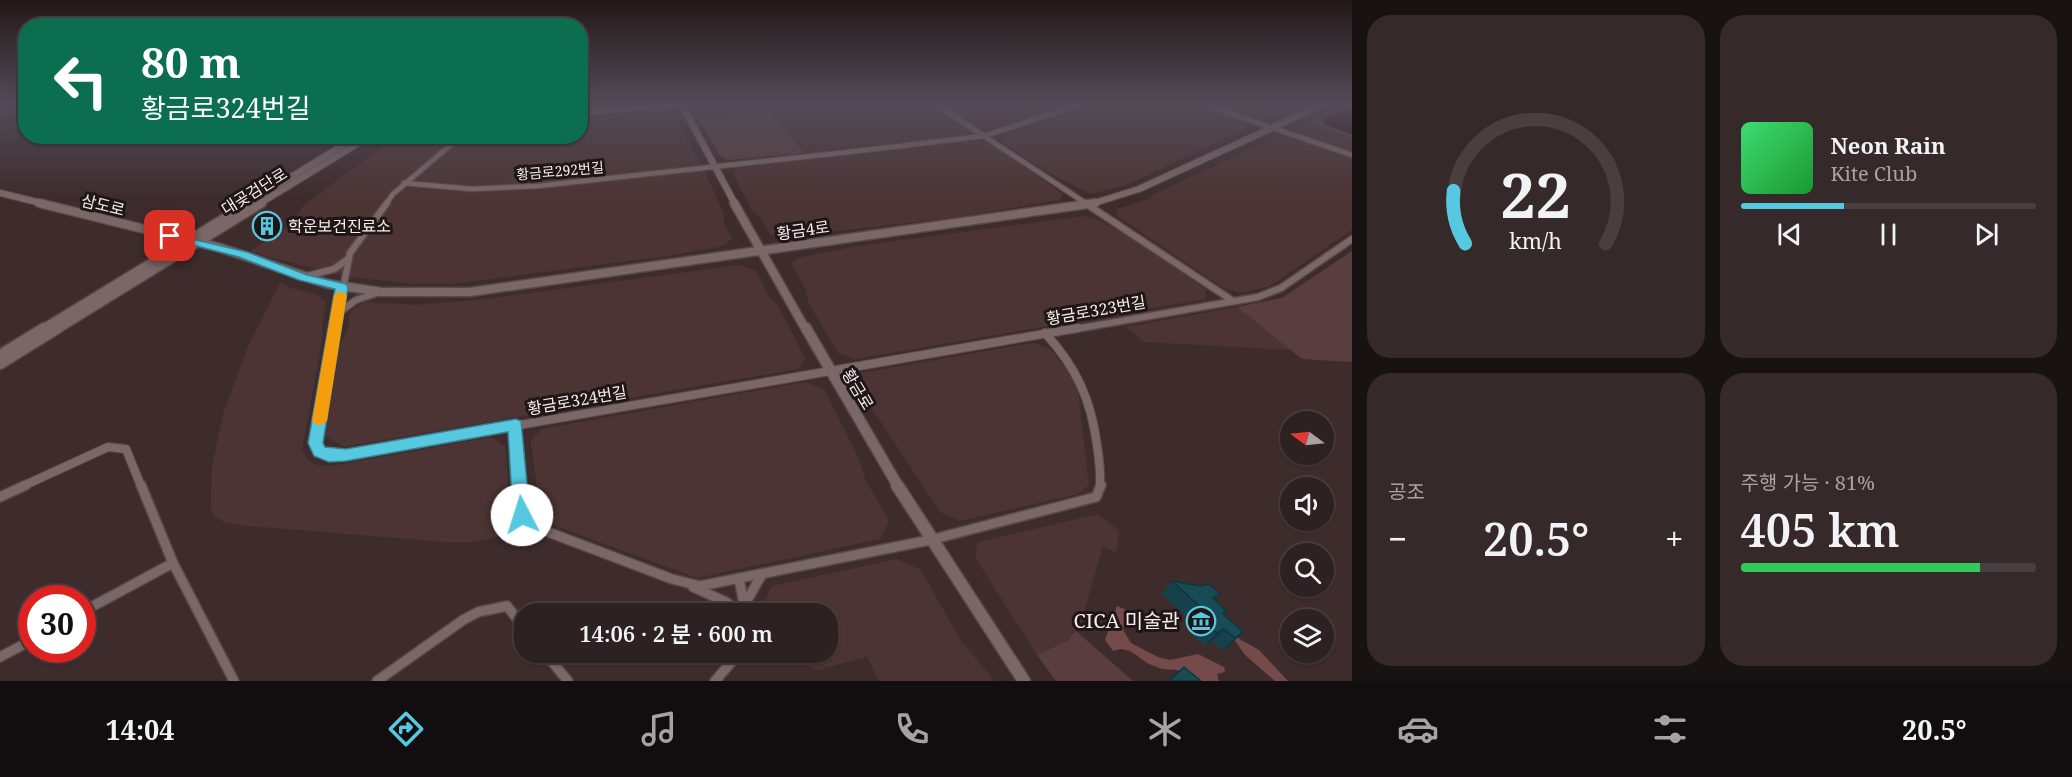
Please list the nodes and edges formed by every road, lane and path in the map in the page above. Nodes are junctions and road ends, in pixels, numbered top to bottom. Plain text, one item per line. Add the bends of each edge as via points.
1 (699, 135) edge
2 (989, 135) edge
3 (1256, 135) edge
4 (1291, 135) edge
5 (984, 136) junction
6 (345, 144) edge
7 (357, 144) edge
8 (451, 144) edge
9 (1352, 155) edge
10 (717, 167) junction
11 (404, 183) junction
12 (0, 193) edge
13 (1088, 205) junction
14 (1352, 239) edge
15 (188, 240) junction
16 (199, 243) junction
17 (760, 251) junction
18 (348, 259) junction
19 (268, 264) joint
20 (303, 277) junction
21 (342, 287) junction
22 (382, 292) junction
23 (1233, 301) junction
24 (338, 314) junction
25 (1045, 333) junction
26 (0, 354) edge
27 (0, 364) edge
28 (829, 369) junction
29 (516, 425) junction
30 (0, 497) edge
31 (930, 540) junction
32 (173, 563) junction
33 (762, 574) junction
34 (739, 579) junction
35 (688, 584) junction
36 (724, 603) edge
37 (743, 603) edge
38 (748, 603) edge
39 (96, 604) edge
40 (514, 615) edge
41 (18, 647) edge
42 (0, 657) edge
43 (553, 663) edge
44 (731, 663) edge
45 (234, 681) edge
46 (377, 681) edge
47 (568, 681) edge
48 (715, 681) edge
49 (1024, 681) edge

1 - 10 street, 황금로
2 - 5 street, 황금로292번길
3 - 13 street, 황금4로 via 1139,189
4 - 9 street
5 - 10 street, 황금로292번길
5 - 13 street
6 - 15 street, 대곶검단로
7 - 16 street, 대곶검단로
8 - 11 street
10 - 11 street, 황금로292번길 via 519,188
10 - 17 street, 황금로
11 - 18 street via 367,226
12 - 15 street, 삼도로
13 - 17 street, 황금4로
13 - 23 street
14 - 23 street, 황금로323번길 via 1281,288
15 - 16 street, 삼도로
15 - 26 street, 대곶검단로
16 - 19 street, 삼도로
16 - 27 street, 대곶검단로
17 - 22 street, 황금4로 via 470,292
17 - 28 street, 황금로
18 - 20 street via 329,271
18 - 21 street, 황금로324번길
19 - 20 street, 황금4로
20 - 21 street, 황금4로
21 - 22 street, 황금4로
21 - 24 street, 황금로324번길
22 - 24 street via 356,300
23 - 25 street, 황금로323번길
24 - 29 street, 황금로324번길 via 315,443 323,454 346,455
25 - 28 street, 황금로323번길
25 - 31 street via 1070,360 1088,393 1100,492 1080,503
28 - 29 street, 황금로324번길
28 - 31 street, 황금로
29 - 35 street via 521,508 527,524
30 - 32 street via 108,447 121,447 126,449
31 - 33 street
31 - 49 street, 황금로
32 - 39 street
32 - 45 street
33 - 34 street
33 - 38 street
34 - 35 street via 700,586
34 - 37 street
35 - 36 street
40 - 46 street via 507,606 478,612
41 - 42 street
43 - 47 street
44 - 48 street

